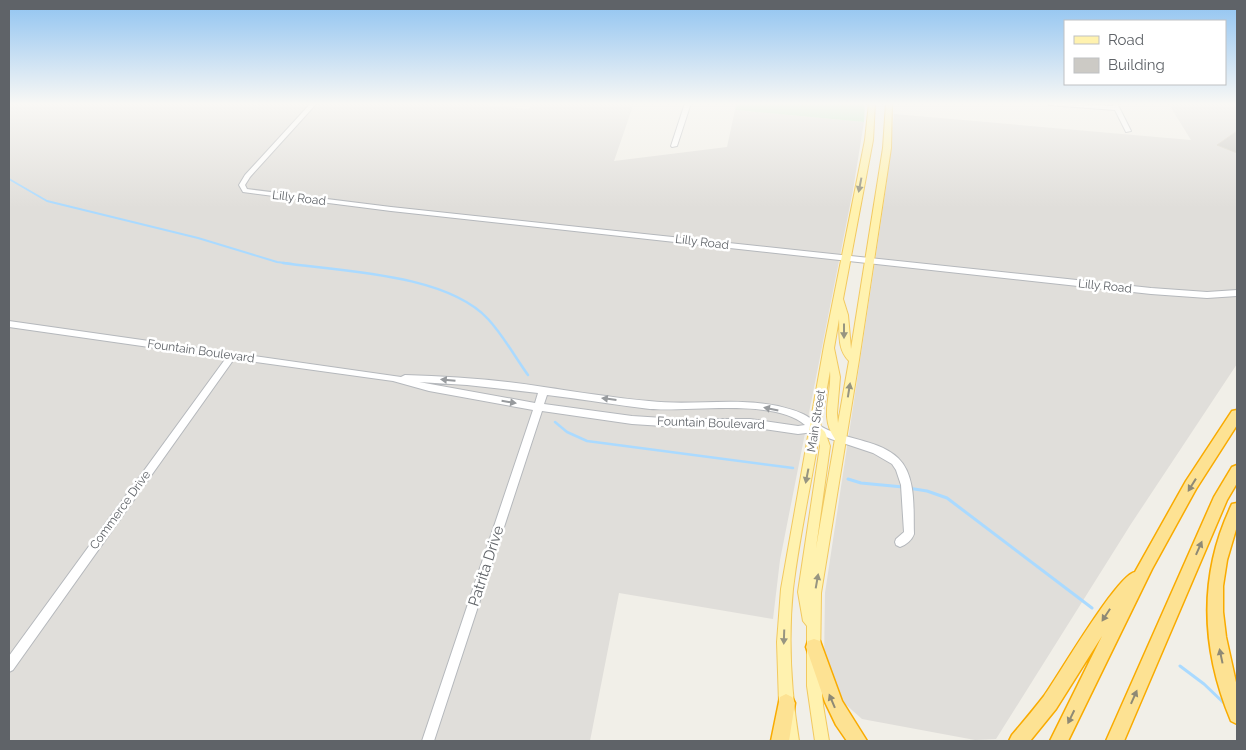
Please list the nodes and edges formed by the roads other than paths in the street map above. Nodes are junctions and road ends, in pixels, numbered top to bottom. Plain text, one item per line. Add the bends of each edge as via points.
1 (282, 138) edge
2 (677, 138) edge
3 (868, 138) edge
4 (888, 138) edge
5 (674, 146) dead end
6 (866, 154) junction
7 (885, 157) junction
8 (244, 189) joint
9 (846, 259) junction
10 (868, 261) junction
11 (1161, 292) joint
12 (1237, 293) edge
13 (838, 298) junction
14 (9, 324) edge
15 (829, 346) junction
16 (232, 355) junction
17 (854, 360) junction
18 (393, 378) junction
19 (544, 390) junction
20 (539, 407) junction
21 (1237, 415) edge
22 (815, 428) junction
23 (841, 438) junction
24 (1237, 471) edge
25 (1237, 509) edge
26 (900, 542) dead end
27 (1147, 564) junction
28 (813, 638) junction
29 (9, 666) edge
30 (786, 703) junction
31 (1235, 709) edge
32 (428, 741) edge
33 (780, 741) edge
34 (792, 741) edge
35 (822, 741) edge
36 (858, 741) edge
37 (1018, 741) edge
38 (1059, 741) edge
39 (1115, 741) edge

1 - 8 street via 247,176 242,185
2 - 5 street
3 - 6 main road, Main Street
4 - 7 main road
6 - 7 main road
6 -> 9 main road, Main Street
7 - 10 main road
8 - 9 street, Lilly Road via 288,197
9 - 10 street, Lilly Road
9 - 13 main road, Main Street
10 - 11 street, Lilly Road
10 - 17 main road
11 - 12 street
13 - 15 main road, Main Street
13 -> 17 main road via 844,316 844,348
14 - 16 street, Fountain Boulevard
15 - 22 main road, Main Street
15 - 23 main road via 835,385 831,422
16 - 18 street, Fountain Boulevard
16 - 29 street, Commerce Drive
23 -> 17 main road
19 -> 18 street, Fountain Boulevard via 432,378
18 -> 20 street, Fountain Boulevard via 429,388
19 - 20 street, Patrita Drive
22 -> 19 street, Fountain Boulevard via 799,415 763,407 668,406
20 - 22 street, Fountain Boulevard via 651,422 750,423 798,430
20 - 32 street, Patrita Drive
21 -> 27 highway via 1191,485
22 - 23 street
22 - 28 main road via 824,446 804,592
22 -> 30 main road, Main Street via 787,589 784,642
23 - 26 street via 885,455 900,468 907,496 909,534
28 -> 23 main road via 815,593
39 -> 24 highway via 1221,497
31 -> 25 highway via 1219,650 1214,599 1223,543
27 -> 37 highway via 1116,600 1076,663
27 -> 38 highway
28 - 35 main road via 815,695
36 -> 28 highway via 830,700
30 - 33 highway
30 - 34 main road, Main Street

